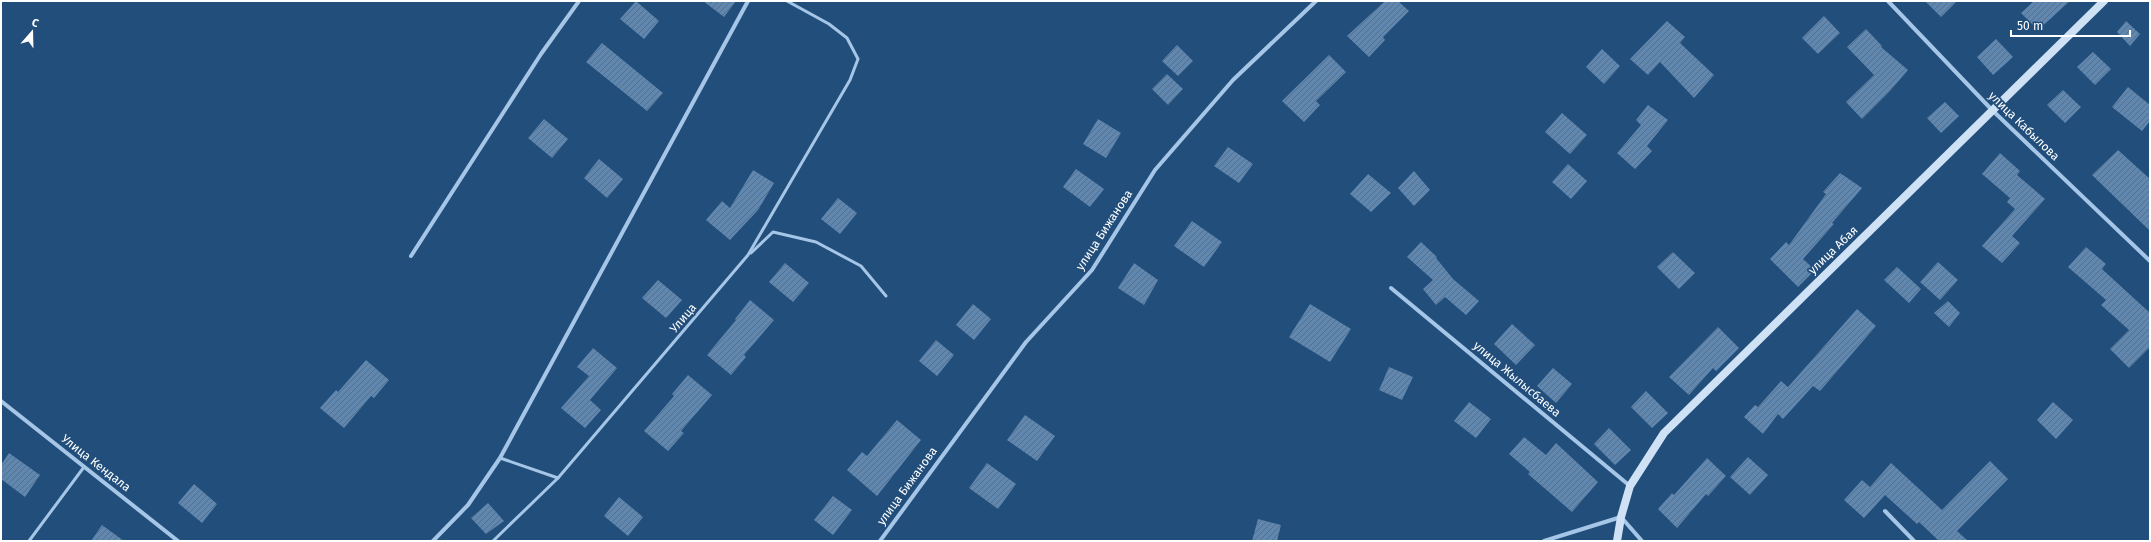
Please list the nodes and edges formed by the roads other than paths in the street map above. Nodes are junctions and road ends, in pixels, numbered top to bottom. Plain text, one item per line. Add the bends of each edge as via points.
1 (579, 1) edge
2 (748, 1) edge
3 (787, 1) edge
4 (1316, 1) edge
5 (1888, 1) edge
6 (2104, 1) edge
7 (1992, 110) junction
8 (748, 255) junction
9 (411, 256) dead end
10 (2150, 261) edge
11 (1391, 288) dead end
12 (886, 296) dead end
13 (1, 401) edge
14 (500, 458) junction
15 (84, 467) junction
16 (558, 478) junction
17 (1630, 486) junction
18 (1885, 511) dead end
19 (1621, 517) junction
20 (29, 541) edge
21 (178, 541) edge
22 (433, 541) edge
23 (493, 541) edge
24 (880, 541) edge
25 (1544, 541) edge
26 (1617, 541) edge
27 (1642, 541) edge
28 (1914, 541) edge

1 - 9 street
2 - 14 street
3 - 8 lane, Улица via 829,24 847,38 858,59 850,80
4 - 24 street, улица Бижанова via 1232,80 1155,170 1092,270 1026,342
5 - 7 street, улица Кабылова
6 - 7 street, улица Абая
7 - 10 street, улица Кабылова
7 - 17 street, улица Абая via 1664,433
8 - 12 lane via 774,232 816,242 861,266
8 - 16 lane, Улица
11 - 17 street, улица Жылысбаева
13 - 15 street, Улица Кендала
14 - 16 lane
14 - 22 street via 468,505
15 - 20 lane
15 - 21 street, Улица Кендала
16 - 23 lane, Улица
17 - 19 street, улица Абая
18 - 28 street
19 - 25 street
19 - 26 street, улица Абая
19 - 27 street

